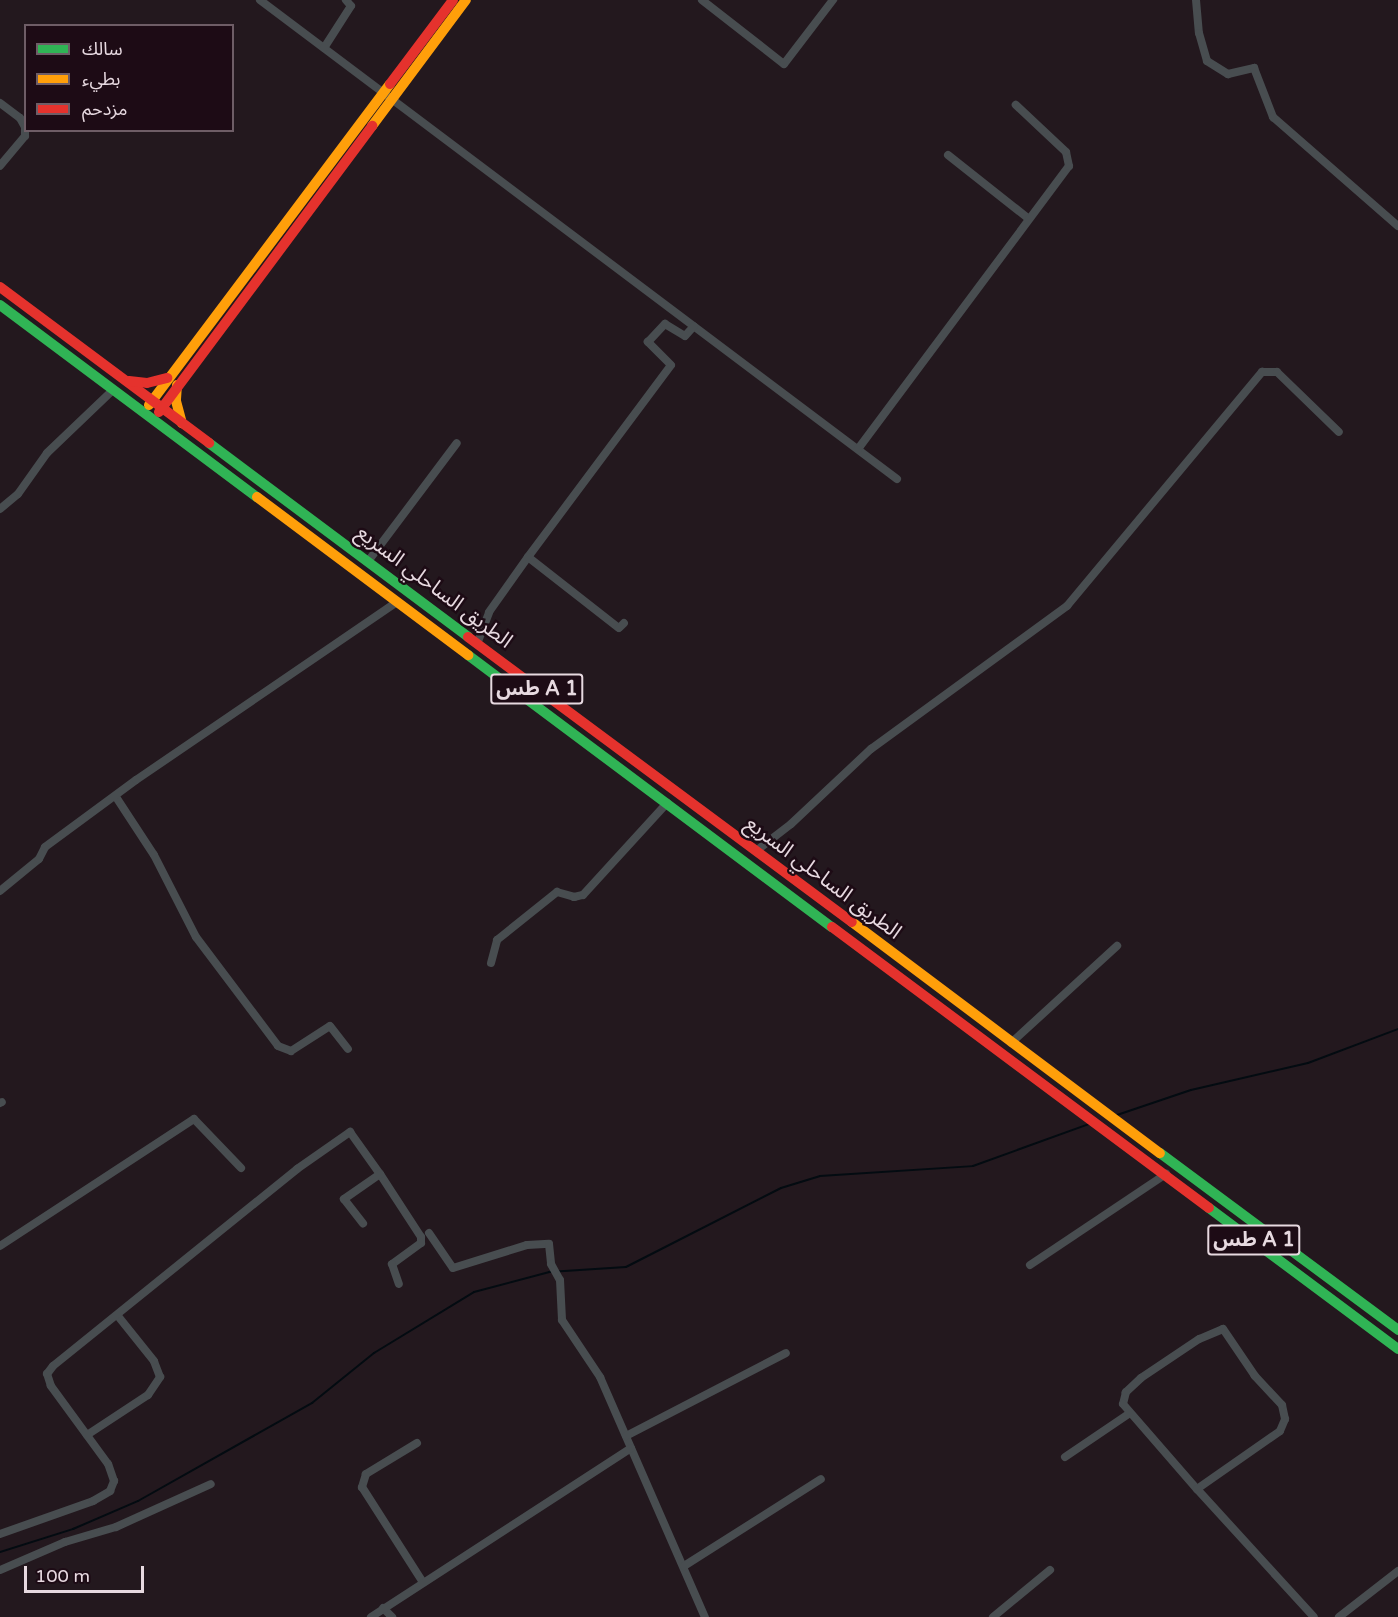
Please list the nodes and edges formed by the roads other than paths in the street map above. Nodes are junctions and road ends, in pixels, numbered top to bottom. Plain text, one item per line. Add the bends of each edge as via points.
1 (260, 0) edge
2 (346, 0) edge
3 (453, 0) edge
4 (466, 0) edge
5 (702, 0) edge
6 (833, 0) edge
7 (1196, 0) edge
8 (448, 15) junction
9 (324, 48) junction
10 (381, 94) junction
11 (391, 102) junction
12 (0, 103) edge
13 (1016, 105) dead end
14 (948, 155) dead end
15 (332, 159) junction
16 (0, 166) edge
17 (342, 166) junction
18 (1029, 219) junction
19 (1398, 226) edge
20 (0, 287) edge
21 (0, 305) edge
22 (225, 312) junction
23 (693, 326) junction
24 (167, 378) junction
25 (125, 381) junction
26 (177, 385) junction
27 (113, 390) junction
28 (152, 400) junction
29 (161, 408) junction
30 (144, 412) junction
31 (153, 420) junction
32 (182, 423) junction
33 (1339, 432) dead end
34 (457, 443) dead end
35 (858, 449) junction
36 (897, 479) dead end
37 (0, 509) edge
38 (528, 558) junction
39 (369, 560) junction
40 (397, 602) junction
41 (624, 622) dead end
42 (477, 644) junction
43 (116, 797) junction
44 (668, 803) junction
45 (756, 851) junction
46 (0, 891) edge
47 (1117, 946) dead end
48 (491, 963) dead end
49 (1011, 1043) junction
50 (348, 1049) dead end
51 (1070, 1095) junction
52 (241, 1168) dead end
53 (380, 1174) junction
54 (1166, 1174) junction
55 (363, 1223) dead end
56 (429, 1233) dead end
57 (0, 1246) edge
58 (1030, 1265) dead end
59 (399, 1284) dead end
60 (118, 1316) junction
61 (1398, 1330) edge
62 (1398, 1349) edge
63 (786, 1353) dead end
64 (1130, 1413) junction
65 (87, 1435) junction
66 (626, 1436) junction
67 (417, 1443) dead end
68 (631, 1448) junction
69 (1065, 1457) dead end
70 (821, 1479) dead end
71 (211, 1484) dead end
72 (1197, 1489) junction
73 (0, 1534) edge
74 (684, 1566) junction
75 (0, 1570) edge
76 (1050, 1570) dead end
77 (1398, 1571) edge
78 (422, 1581) junction
79 (383, 1608) junction
80 (375, 1616) edge
81 (392, 1617) edge
82 (705, 1617) edge
83 (993, 1617) edge
84 (1314, 1617) edge
85 (1340, 1617) edge

1 - 9 street
2 - 9 street via 351,6
3 - 8 main road
4 - 8 main road
5 - 6 street via 784,64
7 - 19 street via 1207,61 1228,75 1254,69 1273,117
8 - 10 main road
8 - 11 main road
9 - 10 street
10 - 11 street
10 - 15 main road
11 - 17 main road
11 - 23 street
12 - 16 street via 20,118 25,136
13 - 18 street via 1069,157 1067,169
14 - 18 street
15 - 17 main road
15 - 22 main road
17 - 22 main road
18 - 35 street
20 - 25 main road, الطريق الساحلي السريع / طس A 1
21 - 27 main road, الطريق الساحلي السريع / طس A 1
22 - 24 main road
22 - 26 main road
23 - 35 street
23 - 38 street via 685,336 665,324 648,342 671,365
24 - 25 main road via 147,383
24 - 28 main road
25 - 28 main road, الطريق الساحلي السريع / طس A 1
26 - 29 main road
26 - 32 main road via 176,401
27 - 30 main road, الطريق الساحلي السريع / طس A 1
27 - 37 street via 48,453 18,494
28 - 29 main road, الطريق الساحلي السريع / طس A 1
28 - 30 main road
29 - 31 main road
29 - 32 main road, الطريق الساحلي السريع / طس A 1
30 - 31 main road, الطريق الساحلي السريع / طس A 1
31 - 40 main road, الطريق الساحلي السريع / طس A 1
32 - 39 main road, الطريق الساحلي السريع / طس A 1
33 - 45 street via 1277,372 1262,372 1067,606 870,748 791,824
34 - 39 street
35 - 36 street
38 - 41 street via 619,628
38 - 42 street via 489,612
39 - 42 main road, الطريق الساحلي السريع / طس A 1
40 - 43 street via 267,688
40 - 44 main road, الطريق الساحلي السريع / طس A 1
42 - 45 main road, الطريق الساحلي السريع / طس A 1
43 - 46 street via 45,848 33,865
43 - 50 street via 154,855 196,937 278,1046 291,1051 330,1026
44 - 48 street via 583,895 574,897 557,892 497,940
44 - 51 main road, الطريق الساحلي السريع / طس A 1
45 - 49 main road, الطريق الساحلي السريع / طس A 1
47 - 49 street
49 - 51 main road, الطريق الساحلي السريع / طس A 1
51 - 54 main road, طس A 1 via 1110,1133
51 - 61 main road, طس A 1 via 1118,1124
52 - 57 street via 194,1119
53 - 55 street via 344,1199
53 - 59 street via 421,1237 421,1243 392,1264
53 - 60 street via 350,1132 344,1134 235,1217
54 - 58 street
54 - 62 main road, طس A 1
56 - 66 street via 453,1268 527,1245 549,1244 551,1264 560,1280 562,1320 600,1377
60 - 65 street via 47,1374 51,1386
60 - 65 street via 154,1361 160,1377 148,1395
63 - 66 street
64 - 69 street
64 - 72 street
64 - 72 street via 1123,1398 1141,1378 1215,1329 1229,1332 1255,1376 1282,1405 1285,1419 1280,1431
65 - 73 street via 108,1464 114,1481 110,1491
66 - 68 street
67 - 78 street via 366,1474 362,1487
68 - 74 street
68 - 78 street
70 - 74 street
71 - 75 street via 116,1527 65,1542
72 - 84 street
74 - 82 street
76 - 83 street
77 - 85 street
78 - 79 street
79 - 80 street
79 - 81 street

